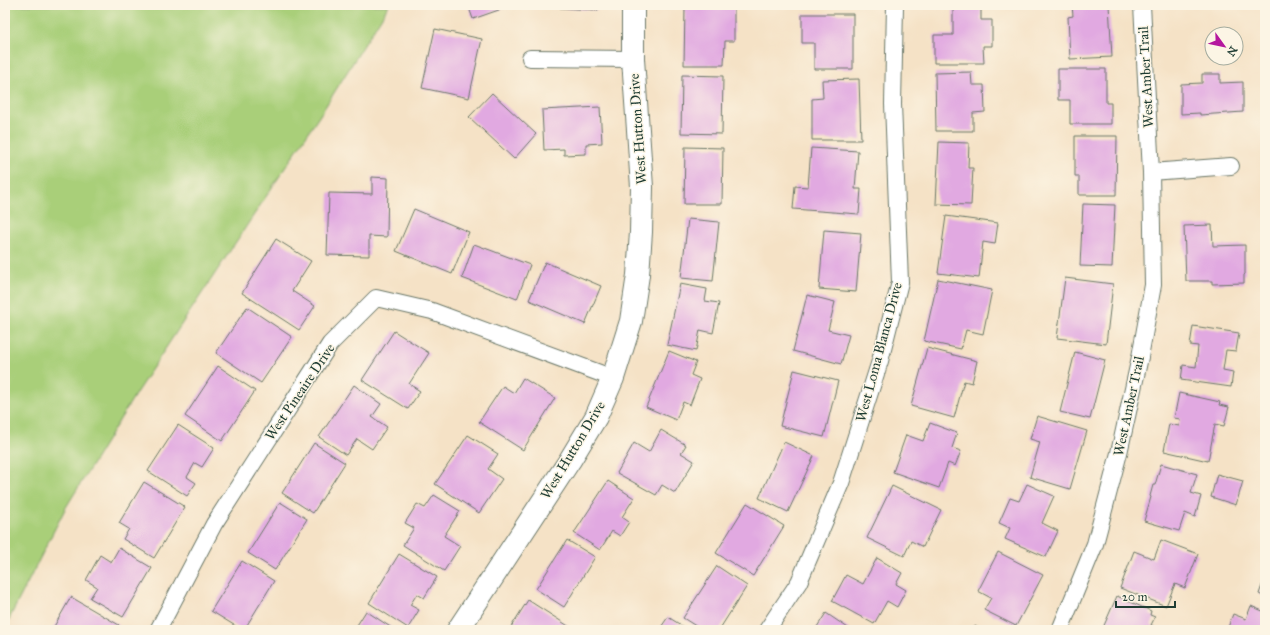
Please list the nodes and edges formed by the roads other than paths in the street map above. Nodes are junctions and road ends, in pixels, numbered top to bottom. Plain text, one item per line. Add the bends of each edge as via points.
1 (634, 5) edge
2 (895, 5) edge
3 (1142, 5) edge
4 (530, 58) dead end
5 (633, 59) junction
6 (1231, 166) dead end
7 (1151, 172) junction
8 (614, 378) junction
9 (158, 630) edge
10 (458, 630) edge
11 (767, 630) edge
12 (1060, 630) edge

1 - 5 street, West Hutton Drive
2 - 11 street, West Loma Blanca Drive via 893,104 900,282 880,361 841,483 799,582
3 - 7 street, West Amber Trail
4 - 5 street, West Hutton Drive
5 - 8 street, West Hutton Drive via 642,187 641,232 631,321
6 - 7 street
7 - 12 street, West Amber Trail via 1153,285 1140,357 1119,453 1095,544
8 - 9 street, West Pineaire Drive via 432,311 376,298 330,344 214,524
8 - 10 street, West Hutton Drive via 585,435

